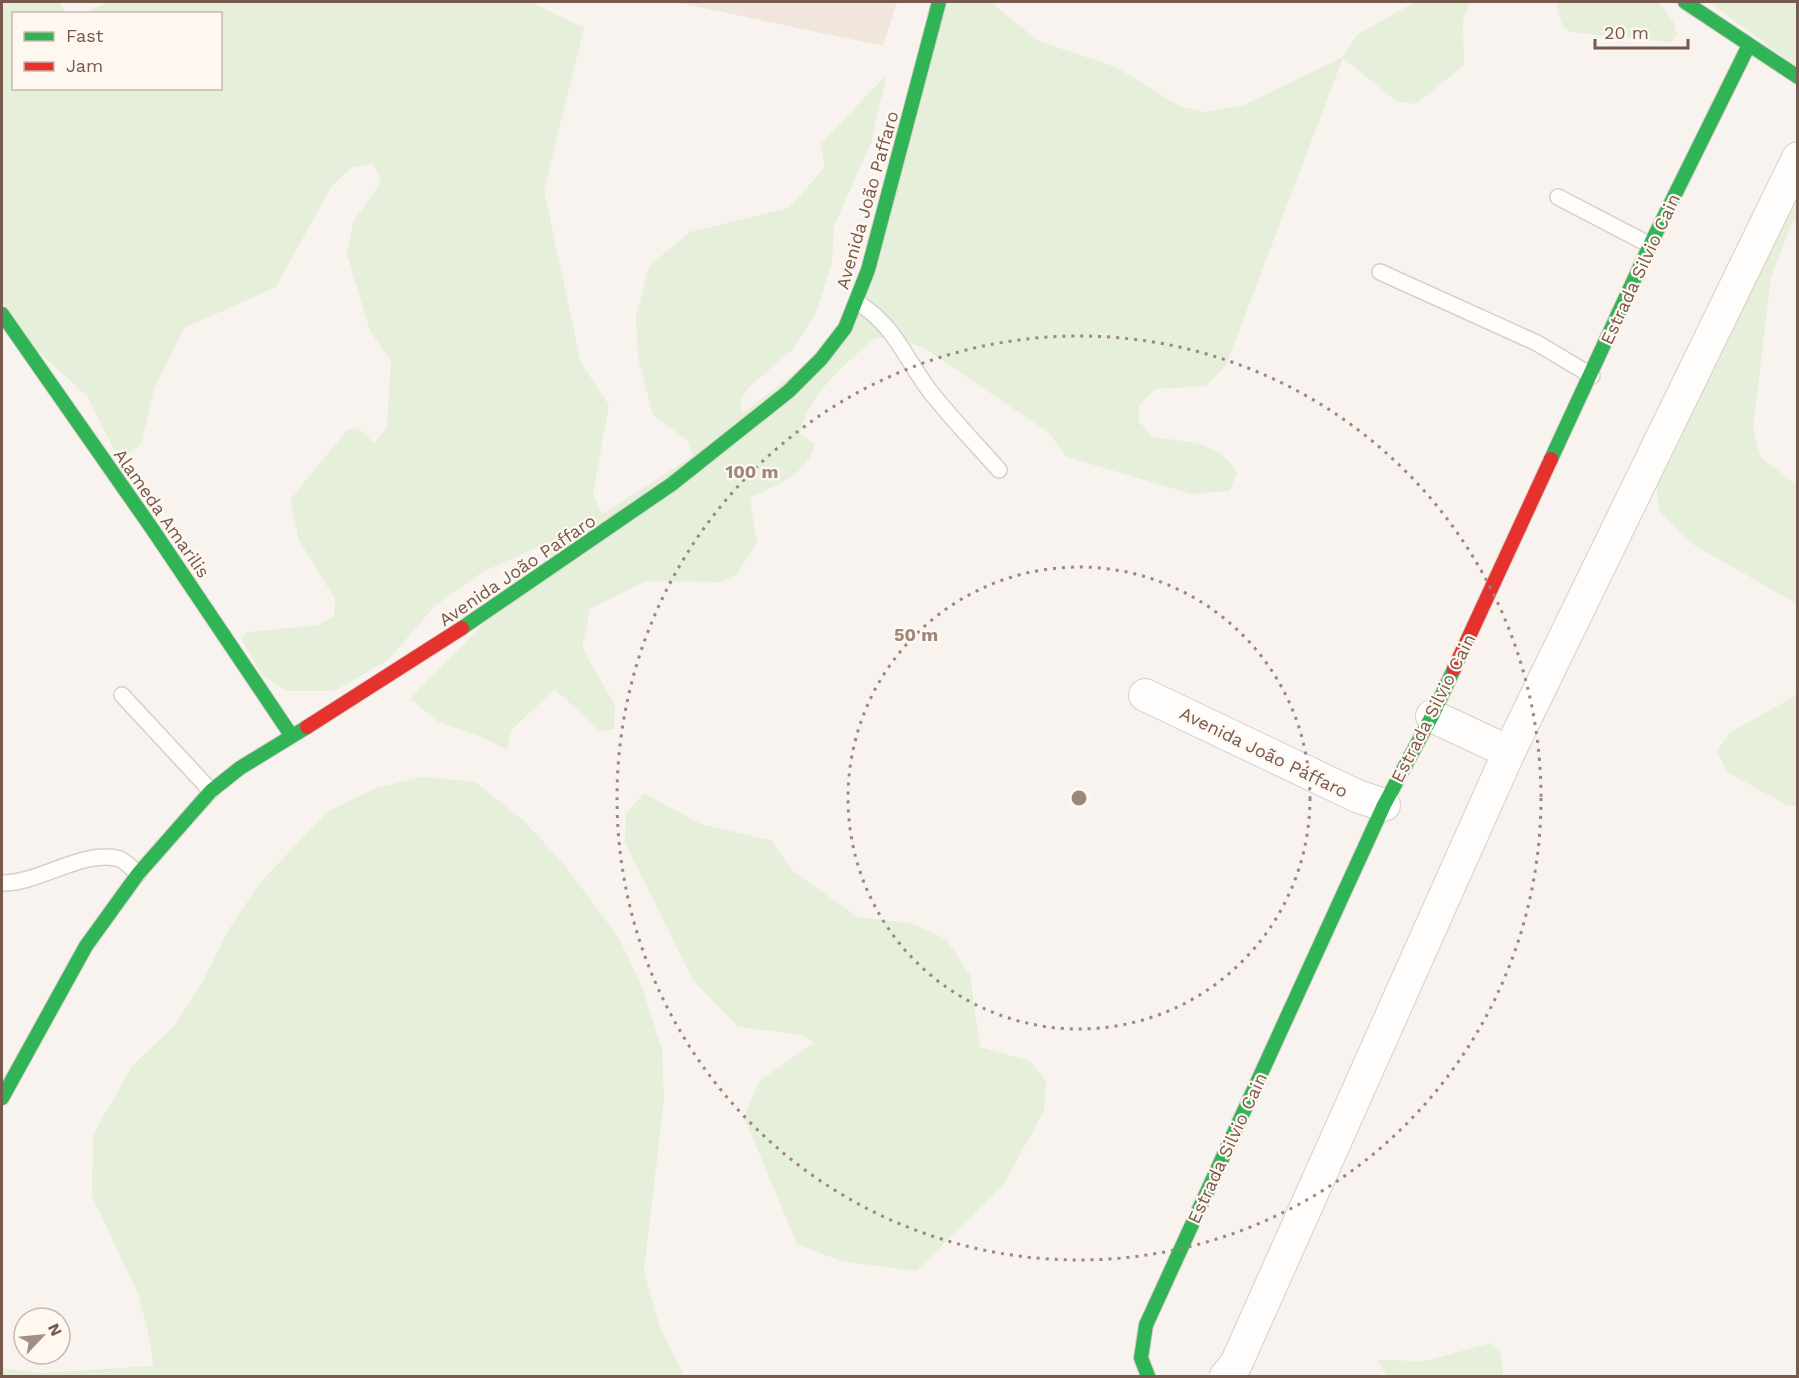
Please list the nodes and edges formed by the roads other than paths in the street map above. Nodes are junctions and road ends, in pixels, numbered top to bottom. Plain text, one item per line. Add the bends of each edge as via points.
1 (939, 2) edge
2 (1685, 2) edge
3 (1749, 45) junction
4 (1797, 77) edge
5 (1797, 159) edge
6 (1558, 197) dead end
7 (1650, 245) junction
8 (1380, 272) dead end
9 (857, 302) junction
10 (2, 314) edge
11 (1592, 376) junction
12 (999, 470) dead end
13 (122, 695) dead end
14 (1145, 695) dead end
15 (1432, 716) junction
16 (291, 735) junction
17 (1509, 752) junction
18 (211, 791) junction
19 (1384, 805) junction
20 (138, 874) junction
21 (2, 883) edge
22 (9, 1073) edge
23 (2, 1098) edge
24 (1148, 1377) edge
25 (1226, 1377) edge

1 - 9 street, Avenida João Paffaro
2 - 3 street
3 - 4 street
3 - 7 street, Estrada Silvio Cain
5 - 17 street
6 - 7 lane
7 - 11 street, Estrada Silvio Cain
8 - 11 lane via 1537,343
9 - 12 lane via 877,314 890,329 929,389
9 - 16 street, Avenida João Paffaro via 845,328 805,375 672,484 381,682
10 - 16 street, Alameda Amarilis
11 - 15 street, Estrada Silvio Cain
13 - 18 lane
14 - 19 street, Avenida João Páffaro via 1357,796
15 - 17 street
15 - 19 street, Estrada Silvio Cain
16 - 18 street, Avenida João Paffaro
17 - 25 street via 1236,1364
18 - 20 street, Avenida João Paffaro
19 - 24 street, Estrada Silvio Cain via 1146,1325 1141,1350 1142,1369
20 - 21 lane via 122,860 107,857
20 - 22 street, Avenida João Paffaro via 86,946
22 - 23 street, Avenida João Paffaro

